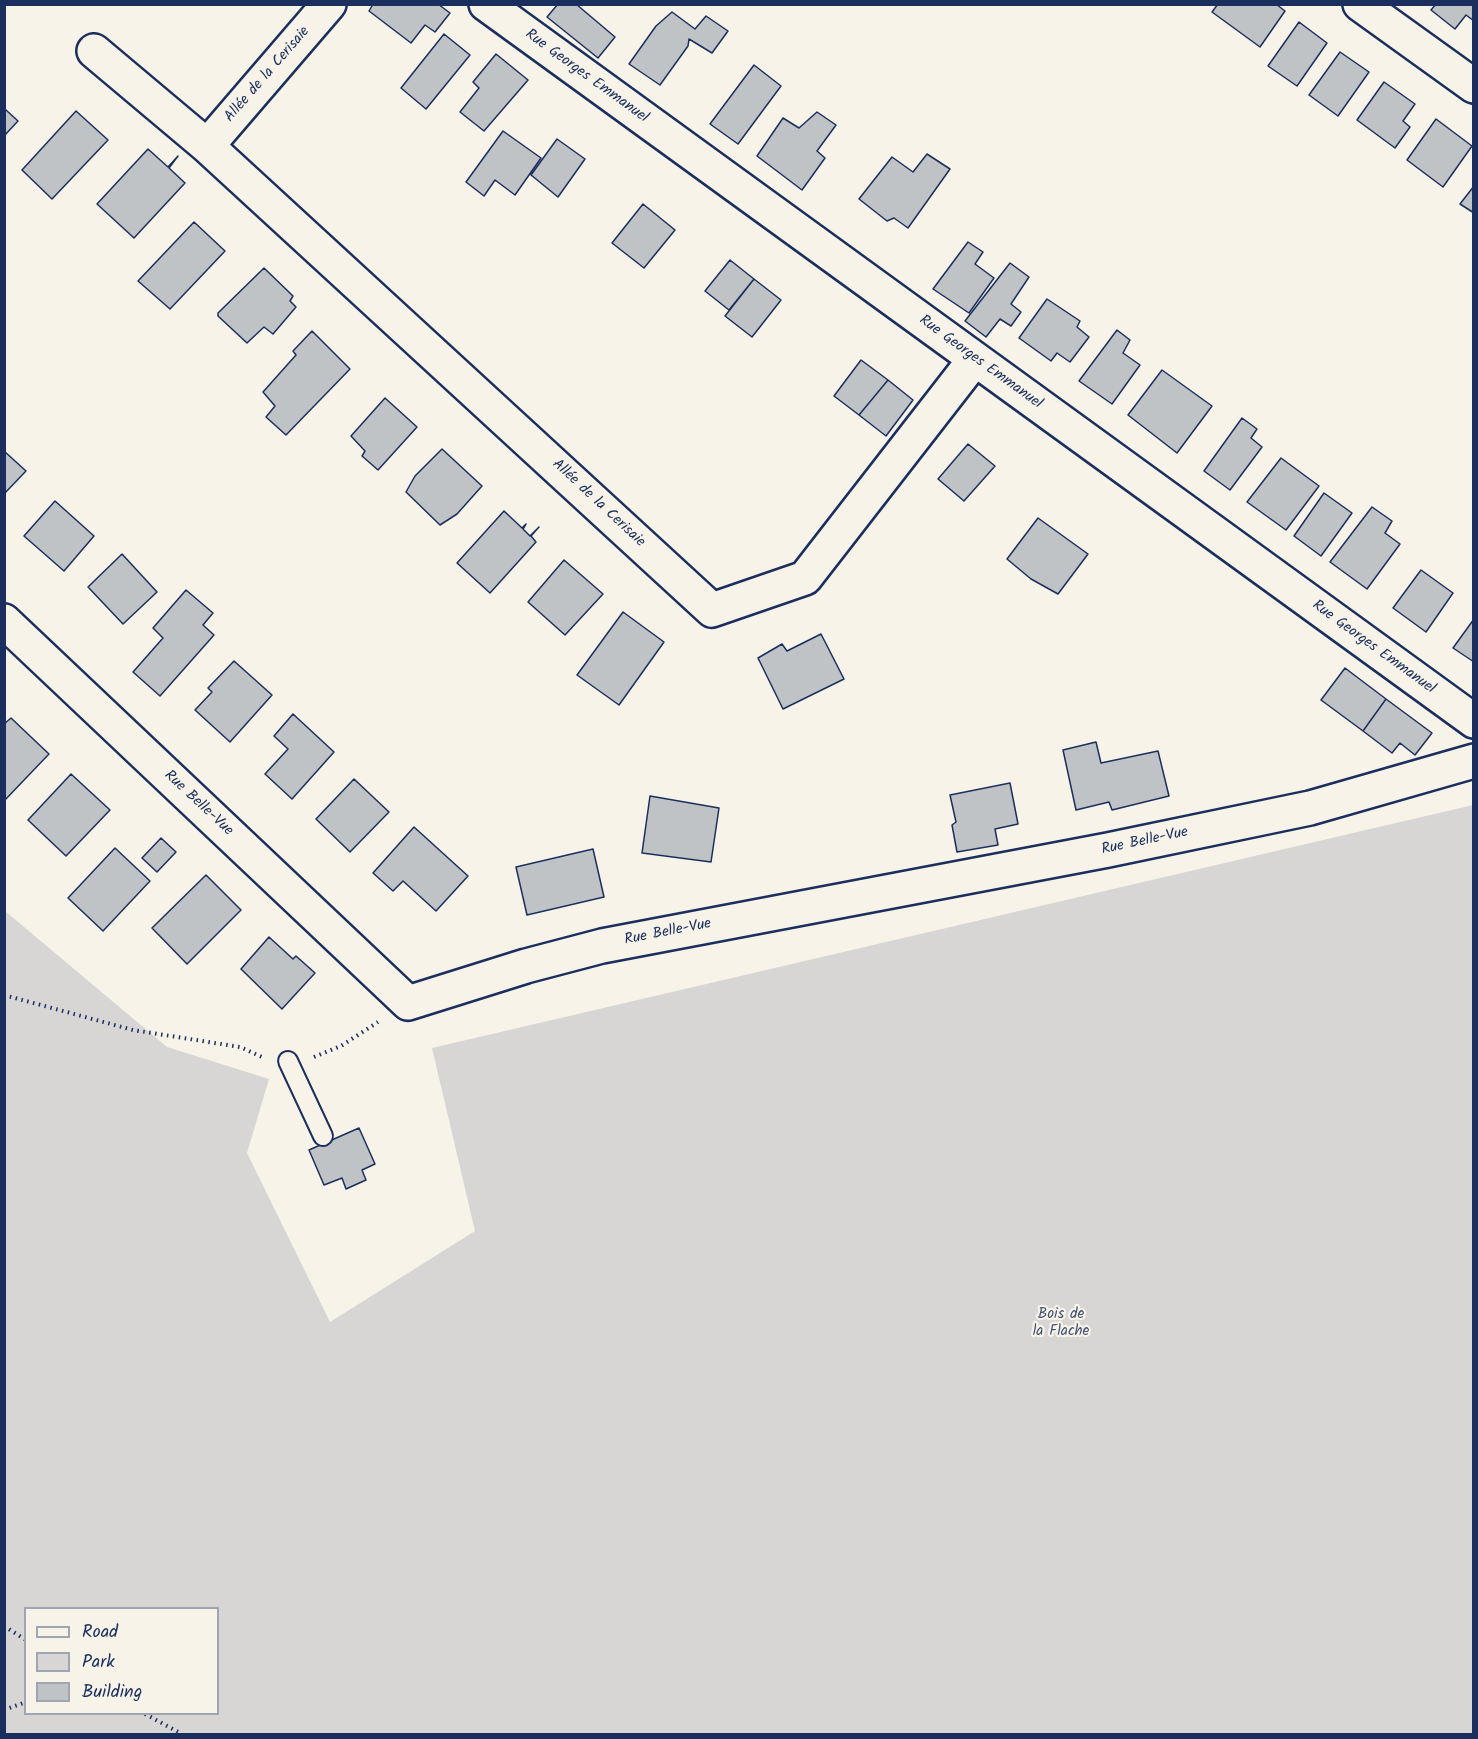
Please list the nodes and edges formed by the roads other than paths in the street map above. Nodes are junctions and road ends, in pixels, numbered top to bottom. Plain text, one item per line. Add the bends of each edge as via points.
1 (329, 4) edge
2 (486, 4) edge
3 (1360, 4) edge
4 (94, 51) dead end
5 (1473, 86) edge
6 (207, 146) junction
7 (975, 359) junction
8 (4, 621) edge
9 (1473, 721) edge
10 (1473, 761) edge
11 (288, 1061) road end
12 (323, 1136) dead end

1 - 6 street, Allée de la Cerisaie
2 - 7 street, Rue Georges Emmanuel
3 - 5 street
4 - 6 street, Allée de la Cerisaie
6 - 7 street, Allée de la Cerisaie via 712,610 805,578
7 - 9 street, Rue Georges Emmanuel
8 - 10 street, Rue Belle-Vue via 408,1003 602,946 1299,810
11 - 12 lane

